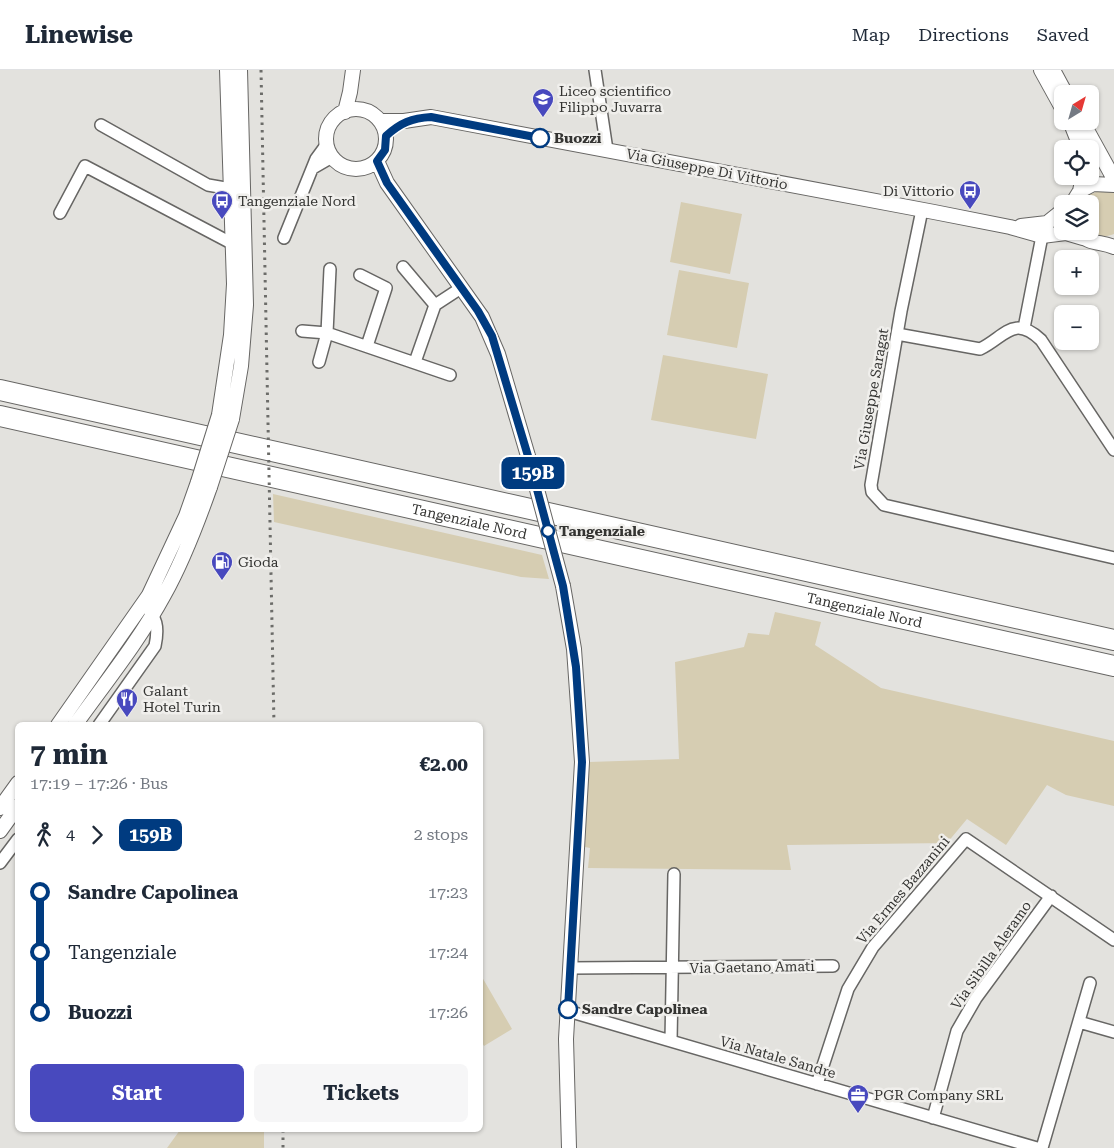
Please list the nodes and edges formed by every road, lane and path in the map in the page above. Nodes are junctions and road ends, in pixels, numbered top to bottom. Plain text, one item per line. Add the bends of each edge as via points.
1 (227, 70) edge
2 (240, 70) edge
3 (595, 70) edge
4 (1041, 70) edge
5 (1053, 70) edge
6 (353, 72) edge
7 (1061, 85) edge
8 (1054, 94) edge
9 (345, 112) junction
10 (368, 112) junction
11 (380, 121) junction
12 (404, 121) junction
13 (101, 125) dead end
14 (1087, 130) edge
15 (386, 136) junction
16 (329, 150) junction
17 (607, 150) junction
18 (372, 164) junction
19 (1114, 178) edge
20 (1114, 185) edge
21 (231, 189) junction
22 (1079, 195) edge
23 (922, 210) junction
24 (60, 213) dead end
25 (1054, 217) edge
26 (1010, 227) junction
27 (1054, 234) edge
28 (1042, 236) junction
29 (284, 238) dead end
30 (1087, 240) edge
31 (233, 244) junction
32 (1112, 244) edge
33 (402, 267) dead end
34 (330, 269) dead end
35 (360, 275) dead end
36 (461, 288) junction
37 (436, 305) junction
38 (1024, 328) junction
39 (302, 331) dead end
40 (327, 333) junction
41 (897, 334) junction
42 (366, 346) junction
43 (320, 362) dead end
44 (416, 362) junction
45 (450, 376) dead end
46 (0, 390) edge
47 (0, 416) edge
48 (226, 417) junction
49 (1114, 450) edge
50 (1114, 558) edge
51 (148, 609) junction
52 (1114, 640) edge
53 (1114, 666) edge
54 (60, 722) edge
55 (77, 722) edge
56 (101, 722) edge
57 (15, 787) edge
58 (0, 808) edge
59 (15, 810) edge
60 (0, 830) edge
61 (15, 843) edge
62 (0, 863) edge
63 (674, 874) dead end
64 (1051, 896) junction
65 (1114, 940) edge
66 (832, 966) dead end
67 (672, 967) junction
68 (570, 968) junction
69 (1090, 983) dead end
70 (568, 1010) junction
71 (1079, 1022) junction
72 (1114, 1032) edge
73 (671, 1041) junction
74 (817, 1084) junction
75 (933, 1118) junction
76 (569, 1148) edge
77 (1037, 1148) edge
78 (1042, 1148) edge

1 - 21 street
2 - 48 street via 246,305 242,366
3 - 17 street
4 - 8 street
5 - 7 street
6 - 9 street
6 - 10 street
9 - 10 street via 354,109
9 - 16 street via 328,128
10 - 11 street
11 - 12 street, Via Giuseppe Di Vittorio
11 - 15 street
12 - 15 street
12 - 17 street, Via Giuseppe Di Vittorio via 431,117
13 - 21 street via 208,185
14 - 19 street
15 - 18 street via 385,150
16 - 18 street via 347,168
16 - 29 street via 316,159
17 - 23 street, Via Giuseppe Di Vittorio
18 - 36 street
20 - 22 street, Via Giuseppe Di Vittorio via 1092,184
21 - 31 street
23 - 26 street, Via Giuseppe Di Vittorio
23 - 41 street, Via Giuseppe Saragat
24 - 31 street via 85,166
25 - 26 street, Via Giuseppe Di Vittorio via 1047,223
26 - 28 street, Via Giuseppe Di Vittorio
27 - 28 street, Via Giuseppe Di Vittorio
28 - 38 street
30 - 32 street, Via Giuseppe Di Vittorio via 1094,244
31 - 48 street
33 - 37 street
34 - 40 street
35 - 42 street via 386,288
36 - 37 street
36 - 68 street, bridge via 492,336 563,586 575,658 582,762
37 - 44 street
38 - 41 street via 1002,332 980,350
38 - 49 street via 1041,340
39 - 40 street
40 - 42 street
40 - 43 street
41 - 50 street, Via Giuseppe Saragat via 871,486 879,502
42 - 44 street
44 - 45 street
46 - 52 highway, Tangenziale Nord
47 - 53 highway, Tangenziale Nord
48 - 51 street, bridge via 204,484 167,557
51 - 54 street
51 - 55 street
51 - 56 street via 158,627 155,646
57 - 58 street
59 - 60 street
61 - 62 street
63 - 67 street, Via Gaetano Amati
64 - 65 street
64 - 74 street, Via Ermes Bazzanini via 966,839 862,964 848,989
64 - 75 street, Via Sibilla Aleramo via 976,998 957,1032
66 - 67 street, Via Gaetano Amati
67 - 68 street, Via Gaetano Amati
67 - 73 street, Via Gaetano Amati
68 - 70 street
69 - 71 street
70 - 73 street, Via Natale Sandre
70 - 76 street
71 - 72 street
71 - 78 street
73 - 74 street, Via Natale Sandre
74 - 75 street, Via Natale Sandre
75 - 77 street, Via Natale Sandre

